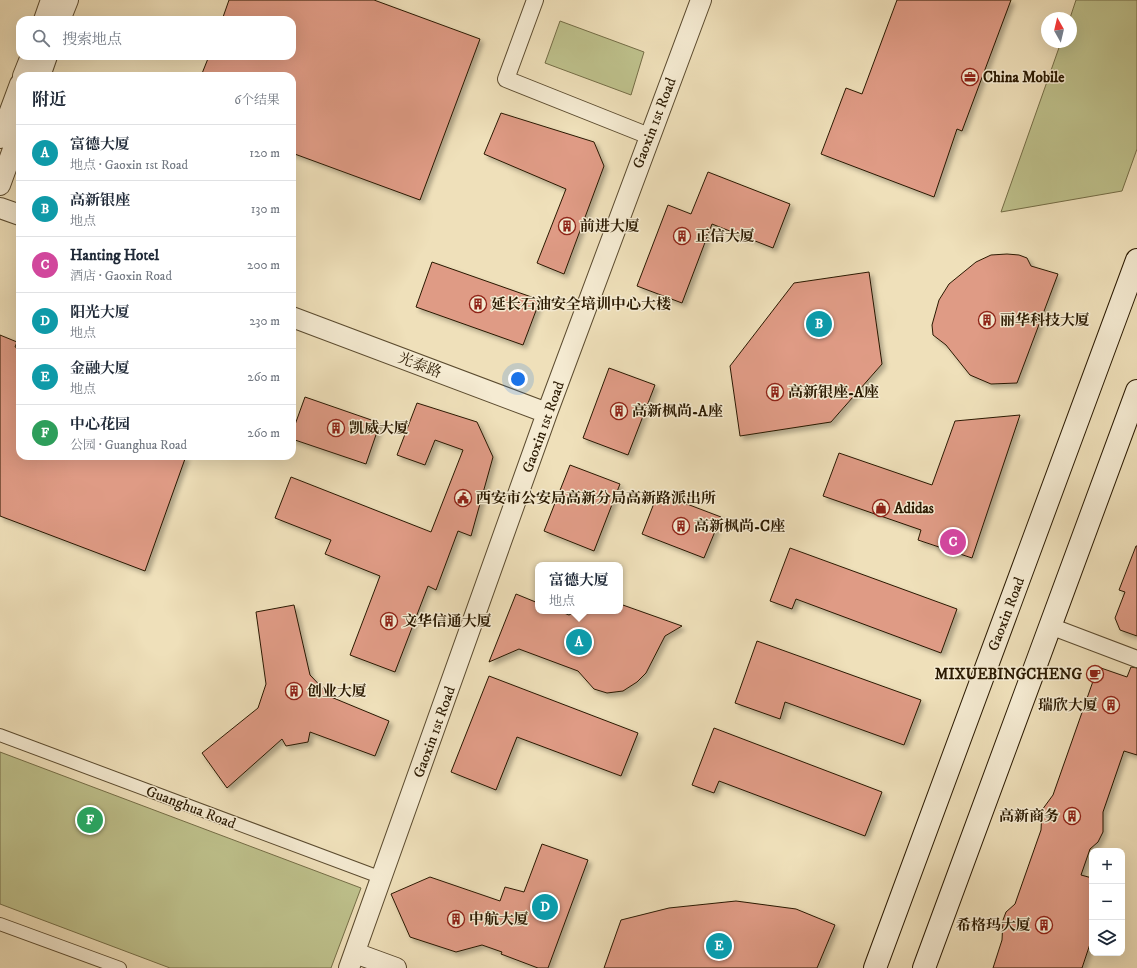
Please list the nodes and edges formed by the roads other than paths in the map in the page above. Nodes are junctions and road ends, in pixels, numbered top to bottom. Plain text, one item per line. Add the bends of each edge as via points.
1 (51, 0) edge
2 (68, 0) edge
3 (535, 0) edge
4 (701, 0) edge
5 (45, 16) edge
6 (62, 16) edge
7 (29, 60) edge
8 (46, 60) edge
9 (24, 72) edge
10 (41, 72) edge
11 (16, 95) edge
12 (649, 136) junction
13 (0, 138) edge
14 (16, 141) edge
15 (0, 185) edge
16 (0, 208) edge
17 (16, 214) edge
18 (1137, 260) edge
19 (296, 319) edge
20 (1137, 391) edge
21 (547, 413) junction
22 (1050, 626) junction
23 (1137, 659) edge
24 (0, 735) edge
25 (382, 878) junction
26 (0, 924) edge
27 (352, 960) edge
28 (120, 968) edge
29 (396, 968) edge
30 (875, 968) edge
31 (924, 968) edge

1 - 5 street
2 - 6 street
3 - 12 street via 506,79
4 - 12 street, Gaoxin 1st Road
7 - 9 street
8 - 10 street
11 - 13 street
12 - 21 street, Gaoxin 1st Road
14 - 15 street
16 - 17 street
18 - 30 main road, Gaoxin Road
19 - 21 street, 光泰路
20 - 22 main road
21 - 25 street, Gaoxin 1st Road
22 - 23 street
22 - 31 main road
24 - 25 street, Guanghua Road
25 - 27 street, Gaoxin 1st Road
26 - 28 street
27 - 29 street

